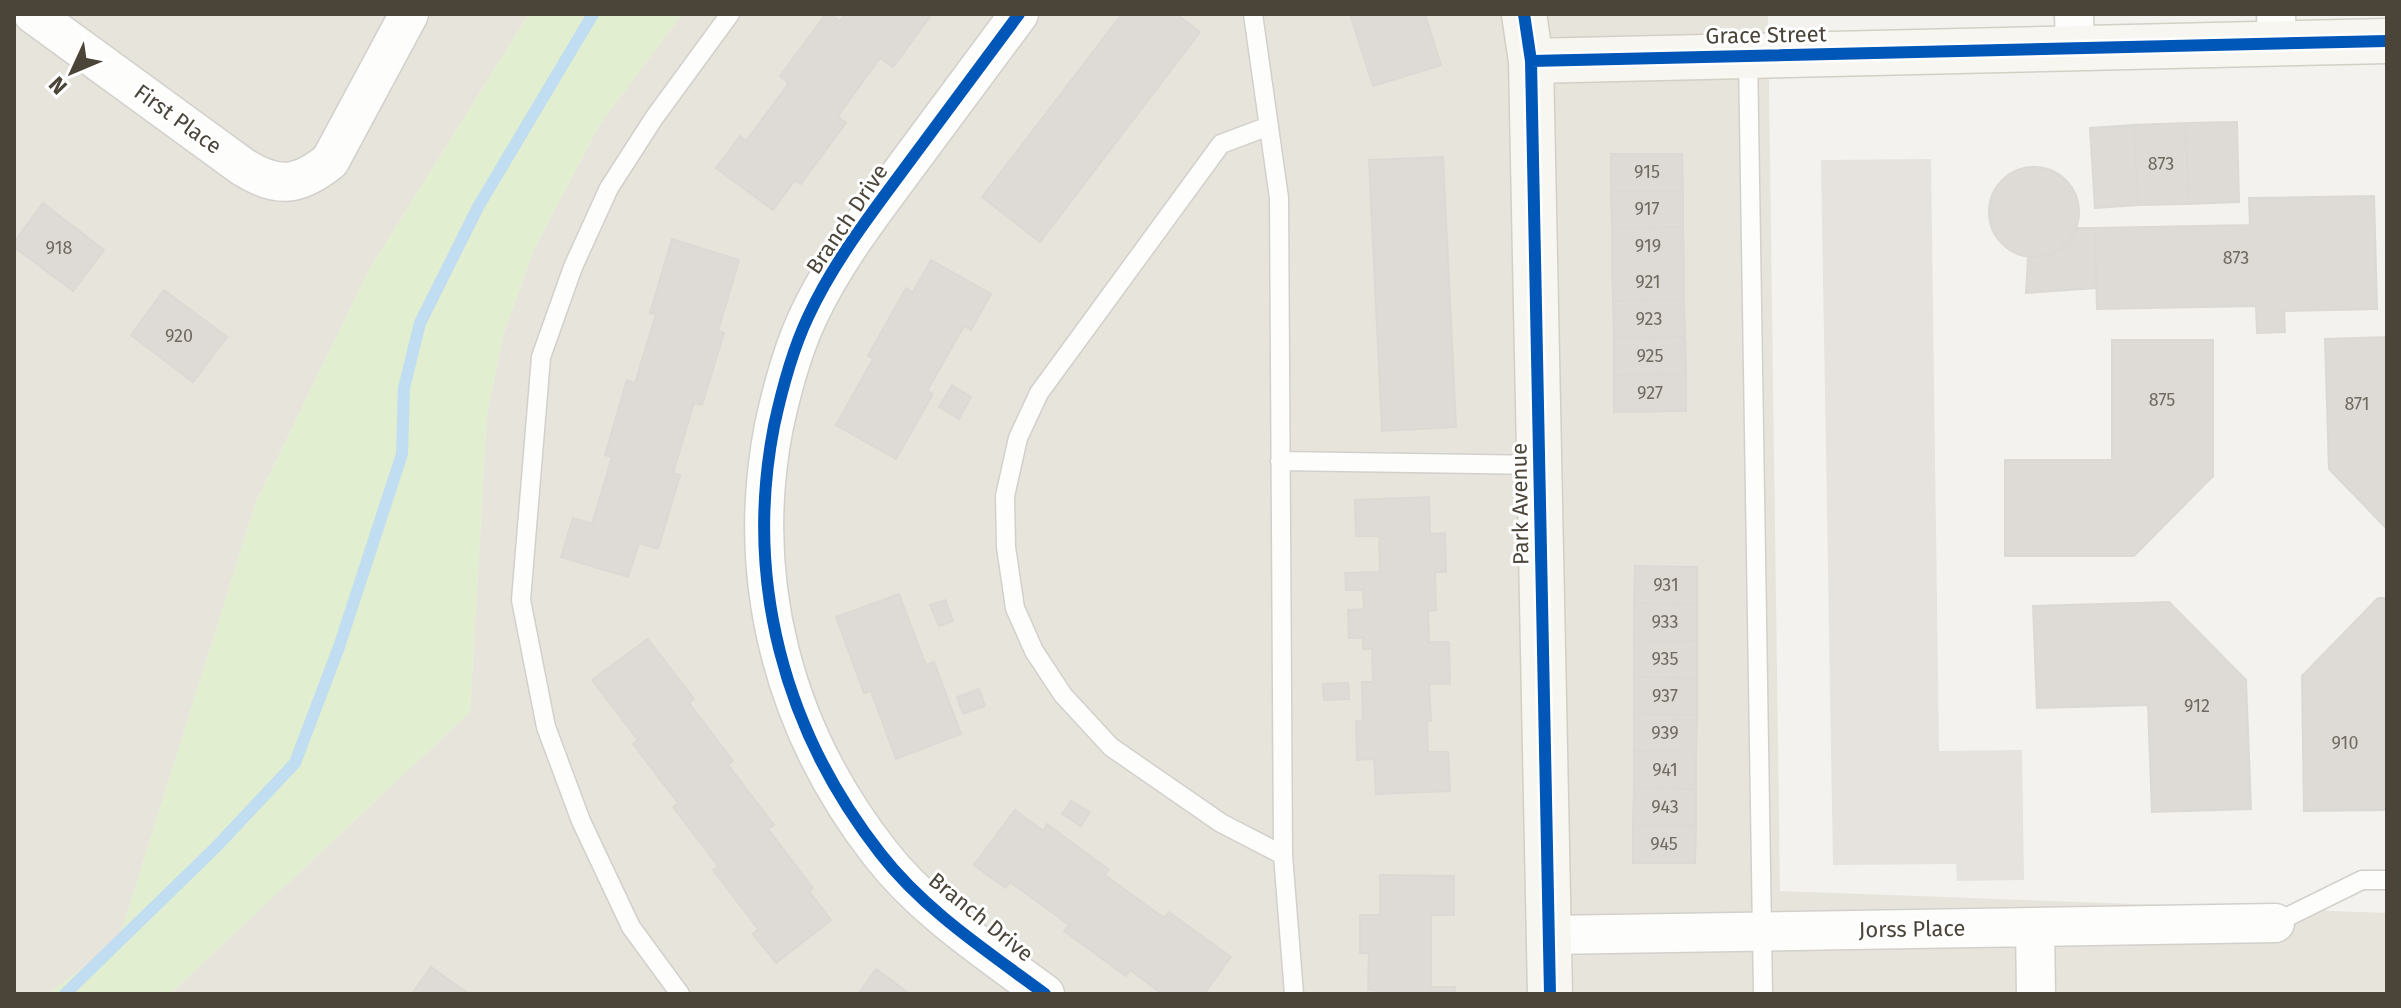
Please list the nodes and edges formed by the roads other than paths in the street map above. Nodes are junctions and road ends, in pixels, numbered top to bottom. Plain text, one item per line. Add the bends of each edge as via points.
1 (33, 14) edge
2 (409, 14) edge
3 (730, 14) edge
4 (1019, 14) edge
5 (1253, 14) edge
6 (1524, 14) edge
7 (2276, 29) edge
8 (2074, 31) edge
9 (2387, 41) edge
10 (1748, 55) junction
11 (1531, 61) junction
12 (1269, 126) junction
13 (1280, 461) junction
14 (1539, 465) junction
15 (1283, 855) junction
16 (2387, 880) edge
17 (2275, 923) joint
18 (2035, 927) junction
19 (1762, 931) junction
20 (1549, 935) junction
21 (680, 994) edge
22 (1045, 994) edge
23 (1294, 994) edge
24 (1550, 994) edge
25 (1763, 994) edge
26 (2036, 994) edge

1 - 2 street, First Place via 243,167 262,178 289,182 312,176 330,161
3 - 21 lane via 609,188 573,267 541,357 521,600 546,727 581,821 631,927
4 - 22 street, Branch Drive via 847,246 808,318 782,390 767,462 763,533 768,601 782,667 806,732 841,798 881,855 932,908
5 - 12 lane
6 - 11 street, Park Avenue
7 - 8 street, Grace Street
7 - 9 street, Grace Street
8 - 10 street, Grace Street
10 - 11 street, Grace Street
10 - 19 lane
11 - 14 street, Park Avenue
12 - 13 lane via 1279,198
12 - 15 lane via 1221,144 1039,393 1018,438 1005,509 1015,608 1034,651 1063,695 1111,747 1221,823
13 - 14 lane
13 - 15 lane
14 - 20 street, Park Avenue
15 - 23 lane
16 - 17 lane via 2362,880
17 - 18 street, Jorss Place
18 - 19 street, Jorss Place
18 - 26 street
19 - 20 street, Jorss Place
19 - 25 lane
20 - 24 street, Park Avenue

